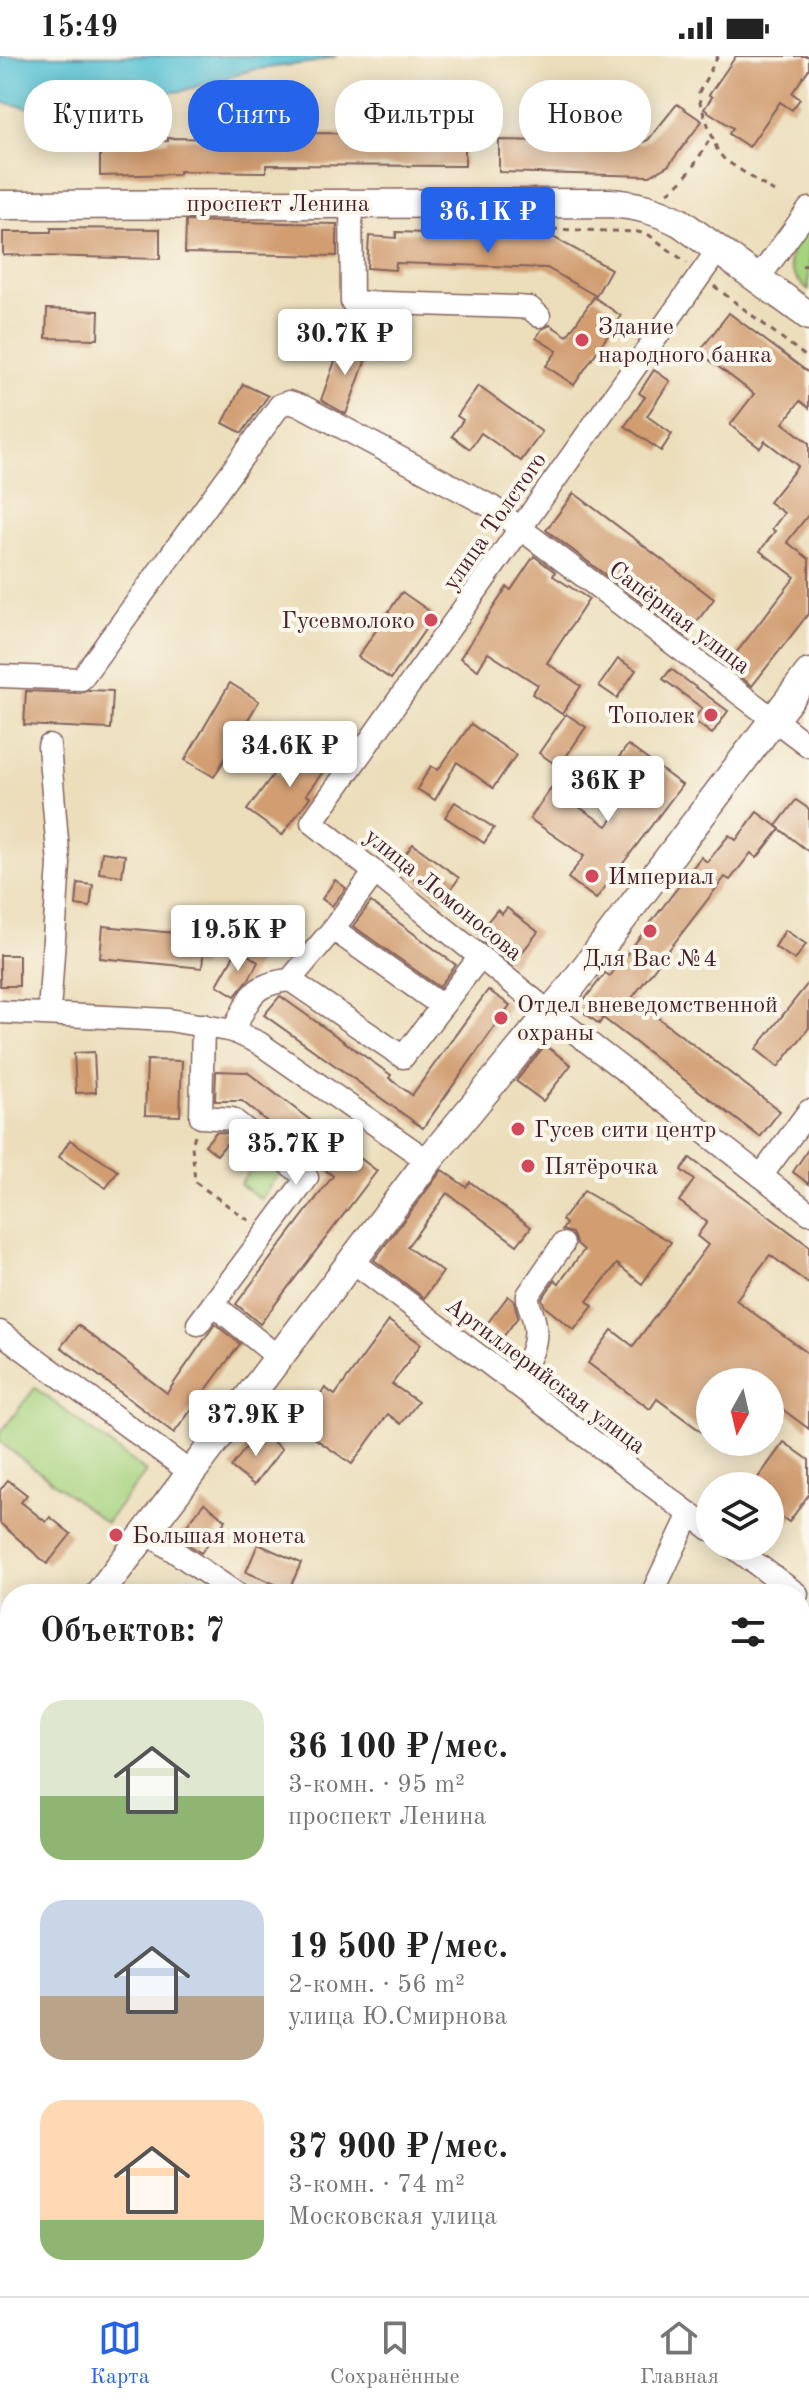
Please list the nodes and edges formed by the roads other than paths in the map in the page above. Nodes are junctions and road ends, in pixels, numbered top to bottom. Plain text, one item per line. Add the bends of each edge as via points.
1 (351, 202) junction
2 (0, 205) edge
3 (809, 209) edge
4 (718, 250) junction
5 (758, 279) junction
6 (539, 316) dead end
7 (809, 316) edge
8 (520, 529) junction
9 (809, 673) edge
10 (0, 676) edge
11 (774, 721) junction
12 (49, 746) dead end
13 (809, 746) edge
14 (312, 822) joint
15 (375, 872) junction
16 (333, 929) junction
17 (480, 957) junction
18 (290, 980) junction
19 (442, 1006) junction
20 (0, 1012) edge
21 (49, 1013) junction
22 (550, 1013) junction
23 (203, 1025) junction
24 (233, 1031) junction
25 (809, 1111) edge
26 (428, 1161) junction
27 (761, 1176) junction
28 (809, 1213) edge
29 (563, 1244) dead end
30 (352, 1261) junction
31 (213, 1304) junction
32 (198, 1324) dead end
33 (0, 1332) edge
34 (279, 1358) junction
35 (514, 1383) junction
36 (191, 1473) junction
37 (690, 1514) junction
38 (696, 1518) edge
39 (146, 1532) junction
40 (751, 1560) edge
41 (107, 1584) edge
42 (222, 1584) edge
43 (657, 1584) edge
44 (783, 1584) edge

1 - 2 main road, проспект Ленина
1 - 4 main road, проспект Ленина via 637,205 671,217
1 - 6 street via 352,302 517,307
3 - 5 street
4 - 5 main road, проспект Ленина
4 - 8 street, улица Толстого
5 - 7 main road, проспект Ленина
8 - 10 street, Сапёрная улица via 492,507 289,402 280,405 81,679
8 - 11 street, Сапёрная улица
8 - 14 street, улица Толстого
9 - 11 main road
11 - 13 street, Сапёрная улица
11 - 22 main road
12 - 21 street via 59,864
14 - 15 street, улица Ломоносова
15 - 16 street
15 - 17 street, улица Ломоносова
16 - 18 street
16 - 19 street
17 - 19 street
17 - 22 street, улица Ломоносова
18 - 19 street via 403,1057
18 - 24 street via 267,982 252,994
20 - 21 street
21 - 23 street
22 - 26 main road
22 - 27 street, улица Ломоносова
23 - 24 street
23 - 31 street via 201,1117 232,1119 307,1178
24 - 26 street via 259,1043
25 - 27 street
26 - 30 main road
27 - 28 street, улица Ломоносова
29 - 35 street via 528,1295 534,1345
30 - 34 main road
30 - 35 street, Артиллерийская улица
31 - 32 street
31 - 34 street
33 - 36 street
34 - 36 main road
35 - 37 street, Артиллерийская улица
36 - 39 main road
37 - 38 street, Артиллерийская улица
37 - 43 street
39 - 41 main road
39 - 42 street
40 - 44 street

